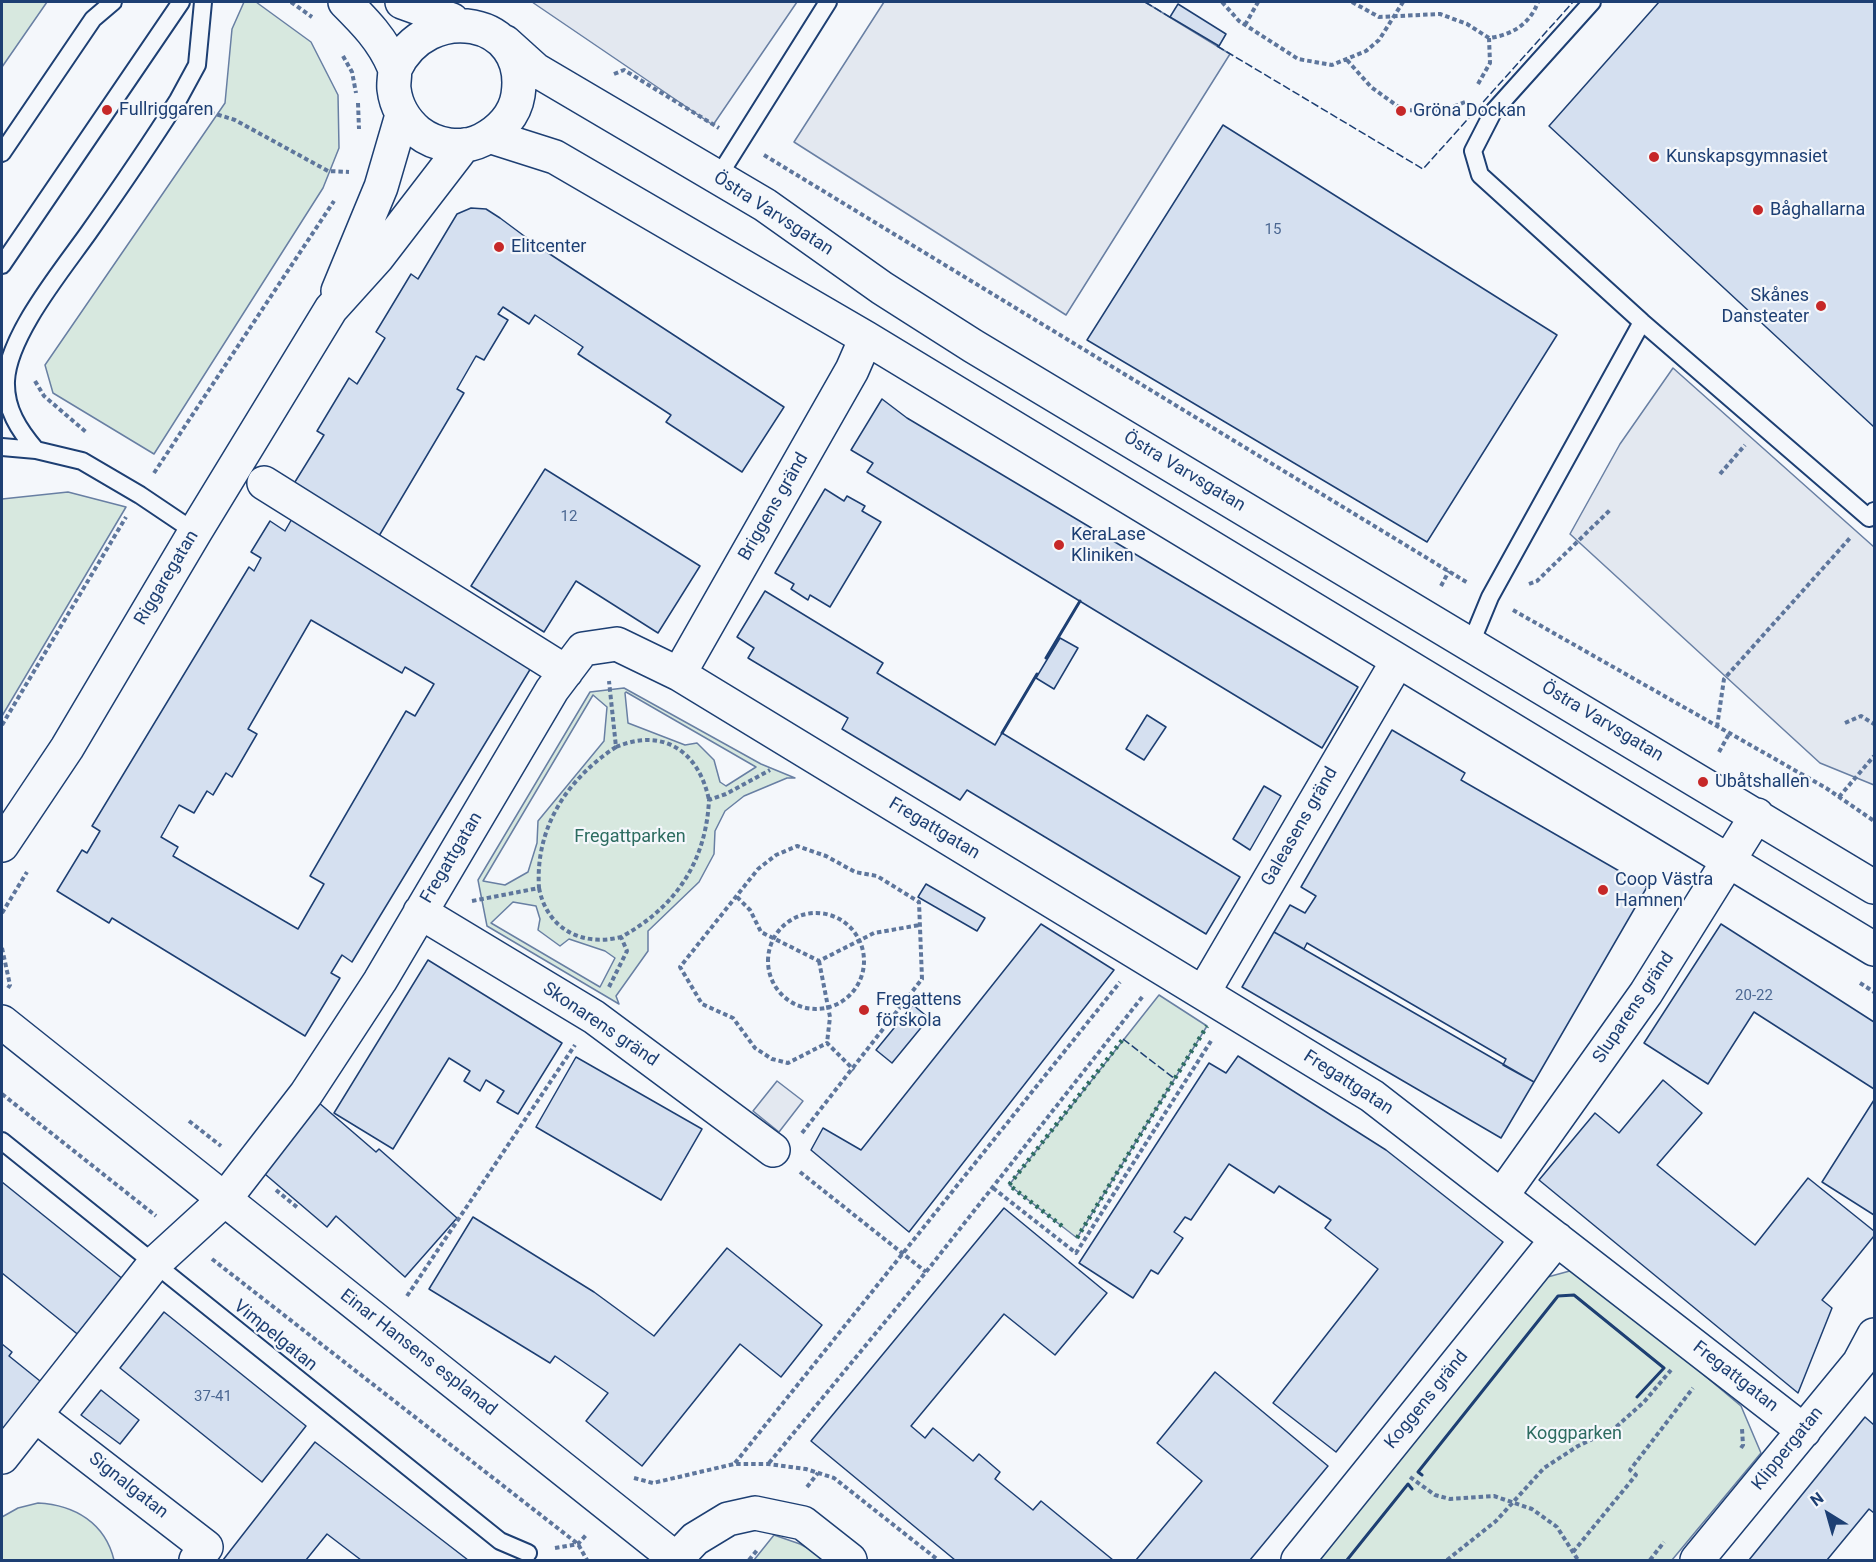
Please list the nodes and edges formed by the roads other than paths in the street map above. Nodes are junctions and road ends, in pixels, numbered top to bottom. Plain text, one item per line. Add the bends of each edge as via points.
1 (113, 2) edge
2 (181, 2) edge
3 (203, 2) edge
4 (345, 2) edge
5 (402, 2) edge
6 (828, 2) edge
7 (1592, 2) edge
8 (452, 20) junction
9 (505, 42) junction
10 (395, 69) junction
11 (402, 115) junction
12 (477, 141) junction
13 (2, 153) edge
14 (718, 177) junction
15 (2, 266) edge
16 (331, 309) junction
17 (1642, 322) junction
18 (866, 338) junction
19 (2, 447) edge
20 (36, 450) junction
21 (264, 483) dead end
22 (1872, 515) edge
23 (195, 532) junction
24 (1471, 644) junction
25 (1397, 662) junction
26 (566, 672) junction
27 (679, 674) junction
28 (1757, 815) junction
29 (2, 845) edge
30 (1729, 861) junction
31 (1875, 887) edge
32 (422, 914) junction
33 (1875, 949) edge
34 (1203, 993) junction
35 (4, 1007) edge
36 (2, 1141) edge
37 (777, 1154) road end
38 (1503, 1194) junction
39 (225, 1200) junction
40 (1557, 1239) junction
41 (154, 1263) junction
42 (1869, 1357) edge
43 (35, 1415) junction
44 (1804, 1431) junction
45 (2, 1457) edge
46 (528, 1553) dead end
47 (196, 1560) edge
48 (676, 1560) edge
49 (850, 1560) edge
50 (1298, 1560) edge
51 (1697, 1560) edge

1 - 13 lane via 93,19
2 - 15 lane
3 - 20 lane via 197,64 178,100 33,313 12,353 6,397 21,432
4 - 10 street via 378,37
5 - 8 street
6 - 14 lane
7 - 17 lane via 1493,112 1473,151 1480,175
8 - 9 street via 471,21 490,29
8 - 10 street via 432,24 415,35 402,50
9 - 12 street via 516,61 520,82 516,103 506,122
9 - 14 street, Östra Varvsgatan via 536,70
10 - 11 street via 394,89
11 - 12 street via 432,140 449,145
11 - 16 street, Riggaregatan via 381,187
12 - 16 street, Riggaregatan
12 - 18 street via 555,157
14 - 24 street, Östra Varvsgatan via 973,346
16 - 23 street, Riggaregatan
17 - 22 lane
17 - 24 lane via 1490,597
18 - 25 street
18 - 27 street, Briggens gränd via 852,370
19 - 20 lane
20 - 23 lane via 82,461
21 - 26 street
23 - 29 street, Riggaregatan via 67,748
24 - 28 street, Östra Varvsgatan
25 - 30 street
25 - 34 street, Galeasens gränd
26 - 27 street, Fregattgatan via 583,649 617,644
26 - 32 street, Fregattgatan
27 - 34 street, Fregattgatan
28 - 30 street, Sluparens gränd
28 - 31 street, Östra Varvsgatan
30 - 33 street
30 - 38 street, Sluparens gränd via 1646,993
32 - 37 street, Skonarens gränd via 594,1017
32 - 39 street, Fregattgatan via 306,1094
34 - 38 street, Fregattgatan via 1372,1096
35 - 39 street, Einar Hansens esplanad
36 - 41 lane, Vimpelgatan
38 - 40 street, Fregattgatan
39 - 41 street, Fregattgatan
39 - 48 street, Einar Hansens esplanad
40 - 44 street, Fregattgatan
40 - 50 street, Koggens gränd
41 - 43 street
41 - 46 lane, Vimpelgatan via 500,1541
42 - 44 street, Klippergatan
43 - 45 street
43 - 47 street, Signalgatan via 206,1547
44 - 51 street, Klippergatan
48 - 49 street, Einar Hansens esplanad via 695,1539 728,1519 755,1513 803,1524

